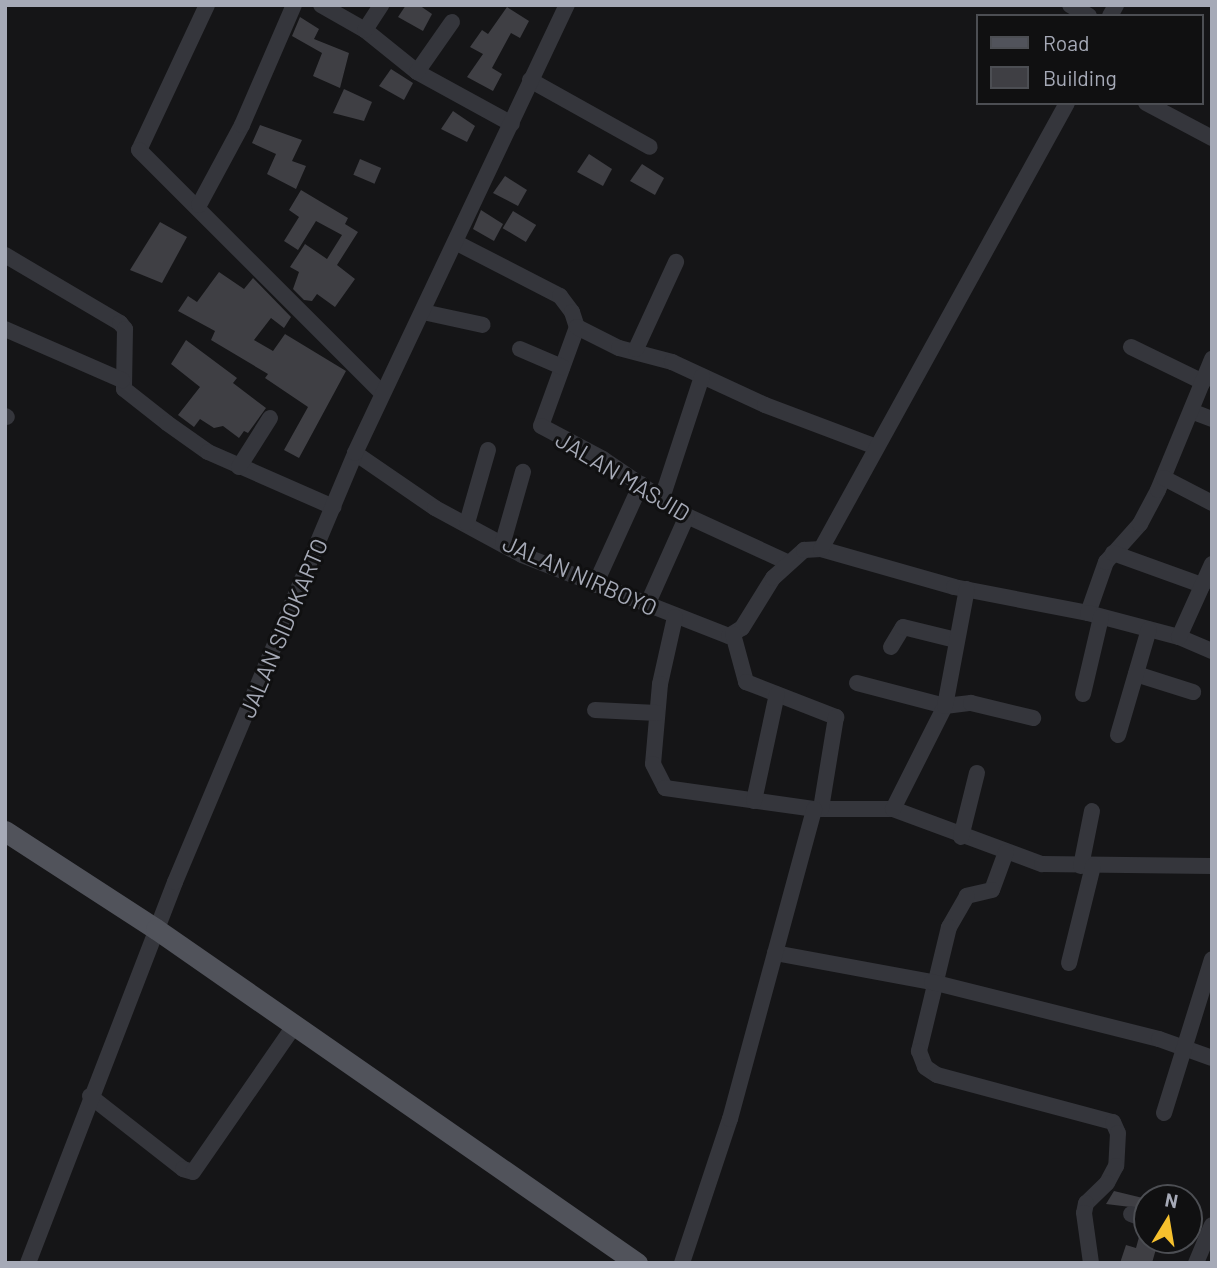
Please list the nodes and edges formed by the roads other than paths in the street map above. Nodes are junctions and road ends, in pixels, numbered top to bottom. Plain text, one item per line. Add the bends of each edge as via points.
1 (207, 5) edge
2 (294, 5) edge
3 (321, 5) edge
4 (381, 5) edge
5 (1070, 5) edge
6 (562, 7) edge
7 (1086, 14) edge
8 (452, 22) dead end
9 (365, 30) junction
10 (417, 72) junction
11 (530, 80) junction
12 (1066, 105) edge
13 (1150, 105) edge
14 (512, 124) junction
15 (1212, 138) edge
16 (650, 148) dead end
17 (199, 205) junction
18 (457, 243) junction
19 (5, 255) edge
20 (676, 262) dead end
21 (423, 312) junction
22 (483, 325) dead end
23 (577, 327) junction
24 (5, 329) edge
25 (1130, 347) dead end
26 (520, 349) dead end
27 (636, 349) junction
28 (1212, 359) edge
29 (562, 367) junction
30 (702, 376) junction
31 (122, 380) junction
32 (1203, 382) junction
33 (382, 393) junction
34 (1191, 411) junction
35 (270, 418) dead end
36 (1212, 419) edge
37 (876, 447) junction
38 (488, 450) dead end
39 (355, 453) junction
40 (239, 467) junction
41 (523, 472) dead end
42 (1164, 478) junction
43 (641, 484) junction
44 (662, 498) junction
45 (1212, 503) edge
46 (333, 507) junction
47 (687, 516) junction
48 (467, 523) junction
49 (503, 542) junction
50 (821, 549) junction
51 (1113, 553) junction
52 (787, 562) junction
53 (1212, 564) edge
54 (595, 585) junction
55 (1202, 585) junction
56 (967, 589) junction
57 (648, 603) junction
58 (1094, 615) junction
59 (675, 617) junction
60 (1149, 629) junction
61 (733, 634) junction
62 (1179, 637) junction
63 (957, 640) junction
64 (891, 648) dead end
65 (1212, 651) edge
66 (1136, 674) junction
67 (857, 683) dead end
68 (1193, 692) dead end
69 (776, 694) junction
70 (1083, 694) dead end
71 (945, 706) junction
72 (595, 710) dead end
73 (657, 713) junction
74 (1033, 719) dead end
75 (1118, 735) dead end
76 (977, 772) dead end
77 (754, 801) junction
78 (818, 809) junction
79 (893, 809) junction
80 (1092, 811) dead end
81 (5, 831) edge
82 (961, 837) junction
83 (1006, 852) junction
84 (1087, 866) junction
85 (1212, 866) edge
86 (156, 929) junction
87 (775, 953) junction
88 (1212, 961) edge
89 (1069, 962) dead end
90 (932, 982) junction
91 (294, 1026) junction
92 (1184, 1047) junction
93 (1212, 1058) edge
94 (90, 1096) junction
95 (1164, 1114) dead end
96 (1209, 1232) edge
97 (28, 1263) edge
98 (637, 1263) edge
99 (682, 1263) edge
100 (1091, 1263) edge
101 (1196, 1263) edge

1 - 17 street via 139,150
2 - 17 street via 242,125
3 - 9 street
4 - 9 street
5 - 7 street
6 - 11 street, JALAN SIDOKARTO
8 - 10 street
9 - 10 street
10 - 14 street
11 - 14 street, JALAN SIDOKARTO
11 - 16 street
12 - 37 street
13 - 15 street
14 - 18 street, JALAN SIDOKARTO
17 - 33 street
18 - 21 street, JALAN SIDOKARTO
18 - 23 street via 560,296
19 - 31 street via 120,323 125,329
20 - 27 street
21 - 22 street
21 - 33 street, JALAN SIDOKARTO
23 - 27 street via 619,348
23 - 29 street, JALAN MASJID
24 - 31 street
25 - 32 street
26 - 29 street
27 - 30 street
28 - 32 street
29 - 43 street, JALAN MASJID via 541,426
30 - 37 street
30 - 44 street
31 - 40 street via 124,389 167,423
32 - 34 street
33 - 39 street, JALAN SIDOKARTO
34 - 36 street
34 - 42 street
35 - 40 street
37 - 50 street
38 - 48 street
39 - 46 street, JALAN SIDOKARTO
39 - 48 street, JALAN NIRBOYO via 435,508
40 - 46 street
41 - 49 street
42 - 45 street
42 - 51 street via 1140,524
43 - 44 street, JALAN MASJID
43 - 54 street
44 - 47 street, JALAN MASJID
46 - 86 street, JALAN SIDOKARTO
47 - 52 street, JALAN MASJID
47 - 57 street
48 - 49 street, JALAN NIRBOYO
49 - 54 street, JALAN NIRBOYO
50 - 52 street via 804,550
50 - 56 street
51 - 55 street
51 - 58 street via 1098,578
52 - 61 street
53 - 55 street
54 - 57 street, JALAN NIRBOYO
55 - 62 street
56 - 58 street
56 - 63 street
57 - 59 street, JALAN NIRBOYO
58 - 60 street
58 - 70 street
59 - 61 street, JALAN NIRBOYO
59 - 73 street
60 - 62 street
60 - 66 street
61 - 69 street via 746,682
62 - 65 street
63 - 64 street via 903,626
63 - 71 street
66 - 68 street
66 - 75 street
67 - 71 street
69 - 77 street
69 - 78 street via 831,714
71 - 74 street via 971,703
71 - 79 street
72 - 73 street
73 - 77 street via 653,764 665,788
76 - 82 street
77 - 78 street
78 - 79 street
78 - 87 street
79 - 82 street
80 - 84 street
81 - 86 main road
82 - 83 street
83 - 84 street via 1042,864
83 - 90 street via 992,890 967,896 952,919
84 - 85 street
84 - 89 street
86 - 91 main road
86 - 94 street, JALAN SIDOKARTO
87 - 90 street
87 - 99 street via 730,1119
88 - 92 street
90 - 92 street
90 - 100 street via 919,1051 925,1067 937,1075 1113,1122 1118,1133 1116,1166 1108,1183 1086,1203 1084,1213
91 - 94 street via 193,1171 183,1169
91 - 98 main road
92 - 93 street
92 - 95 street
94 - 97 street, JALAN SIDOKARTO
96 - 101 street

